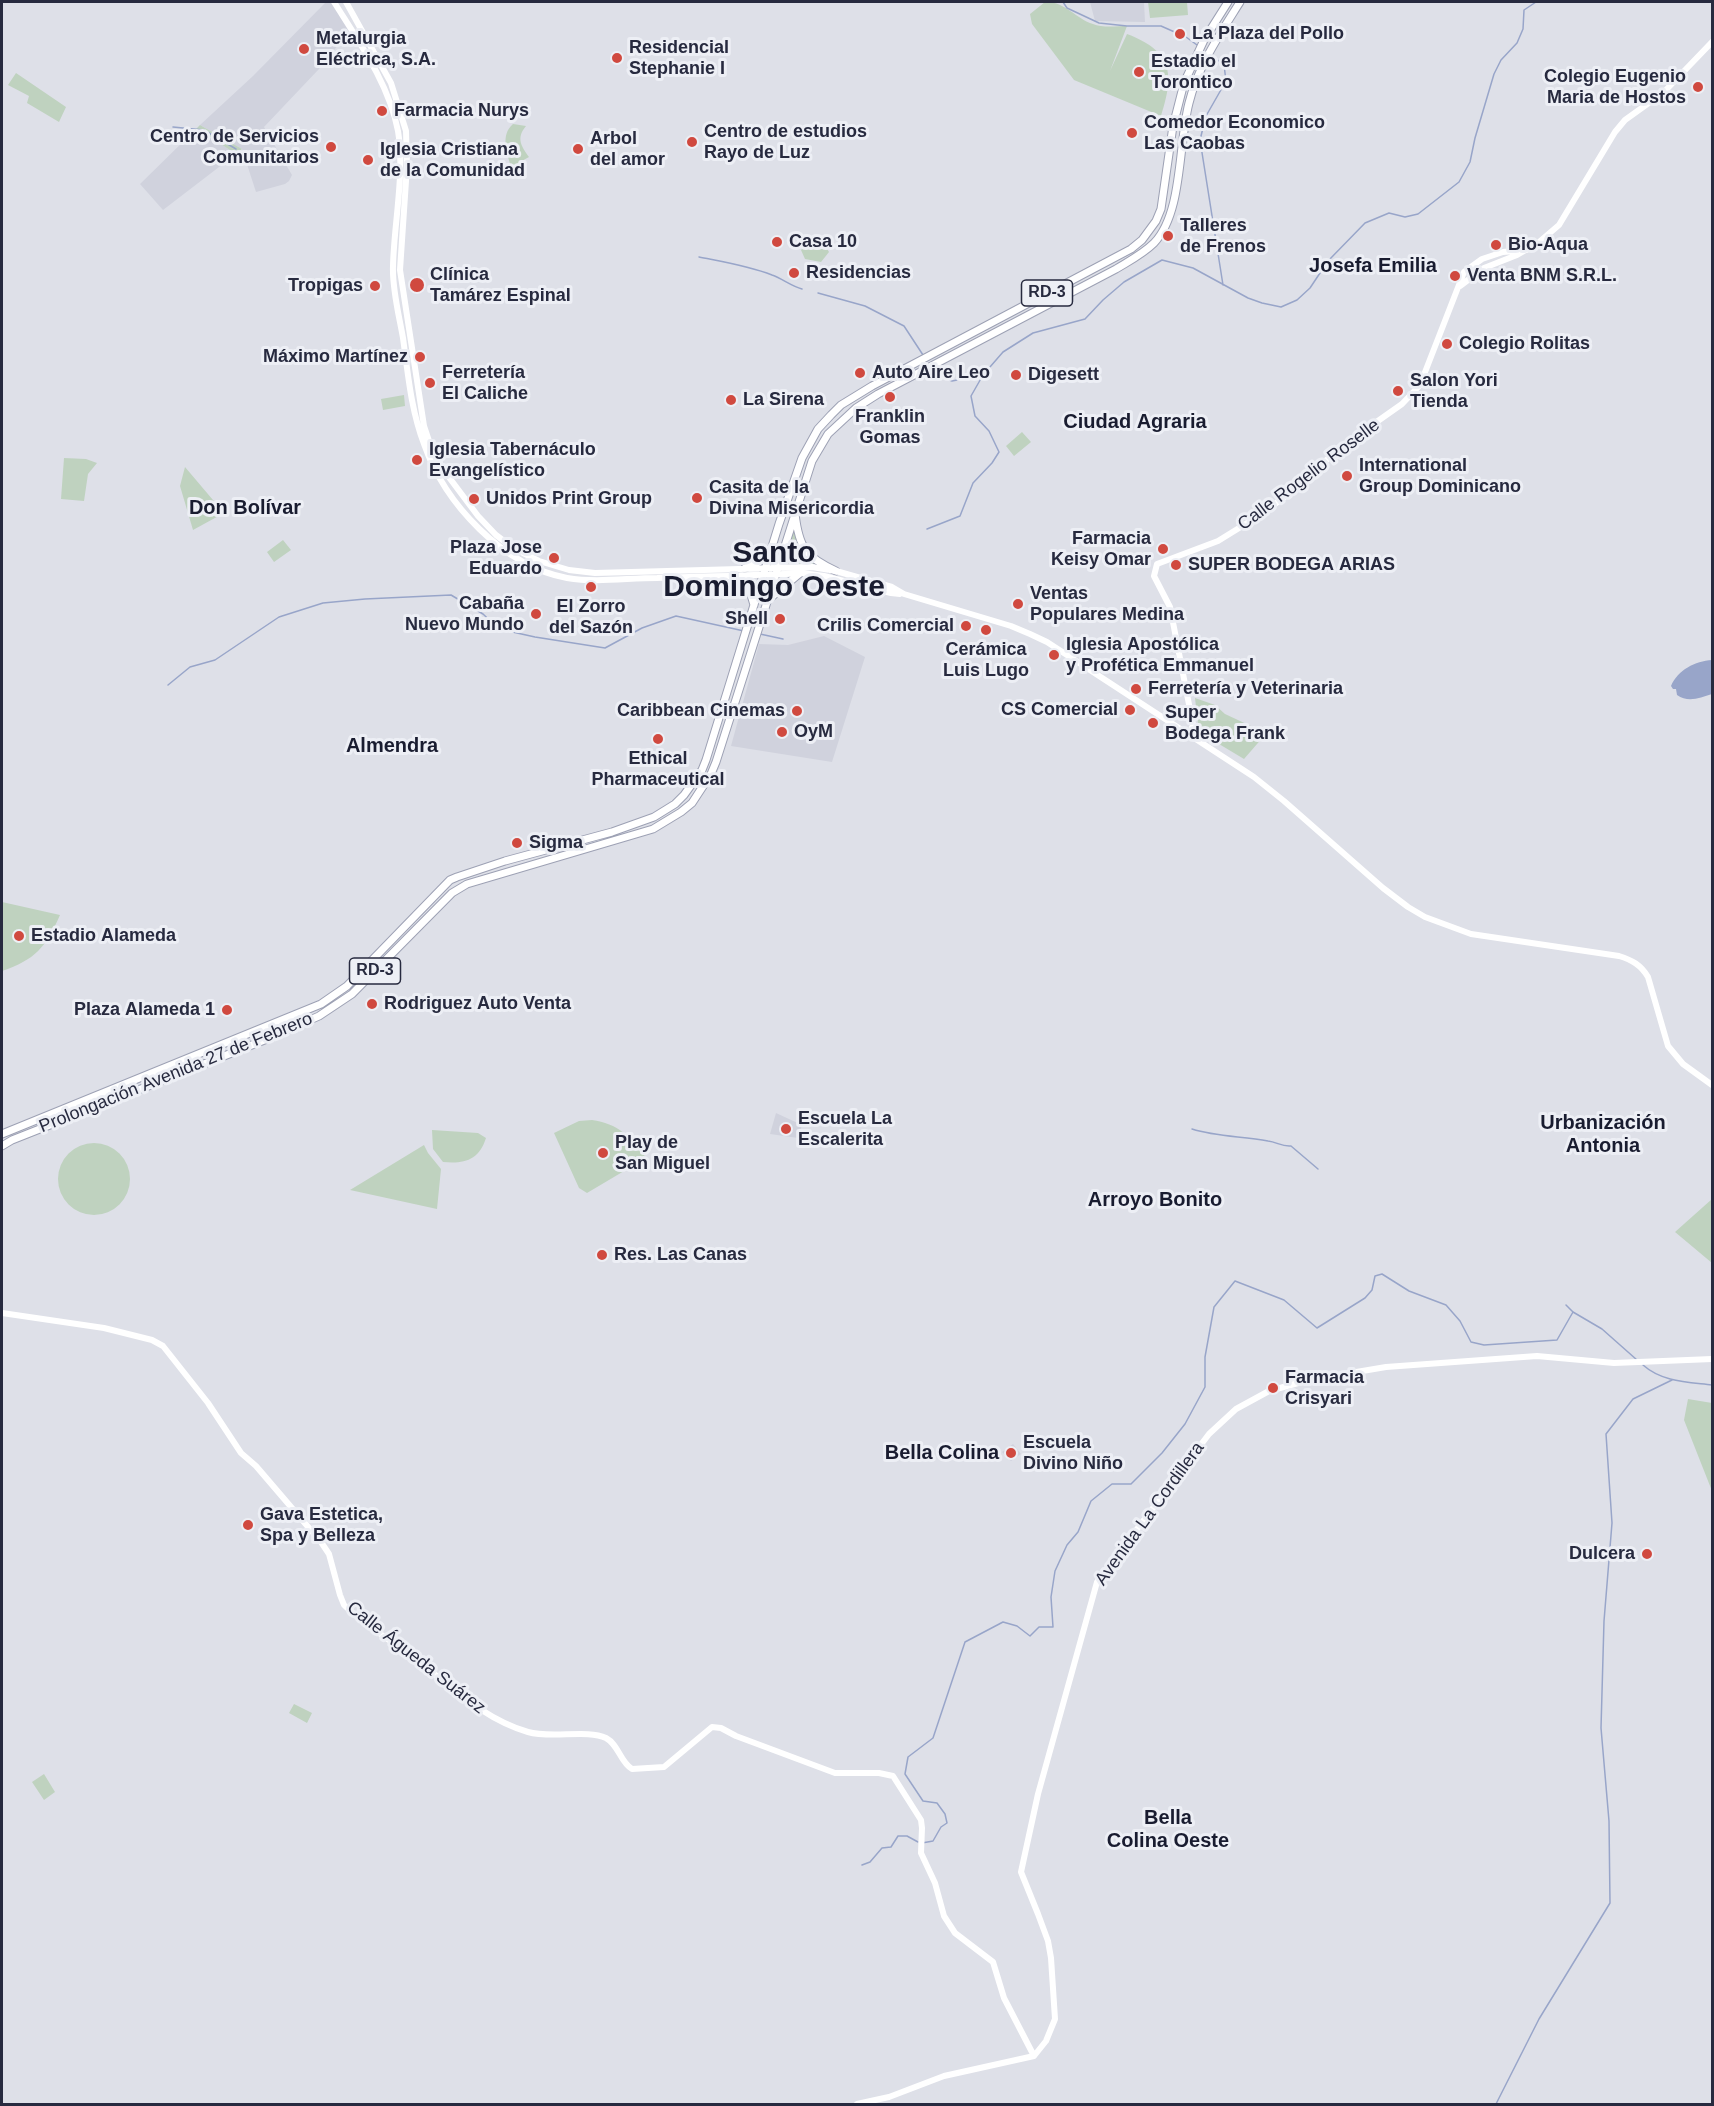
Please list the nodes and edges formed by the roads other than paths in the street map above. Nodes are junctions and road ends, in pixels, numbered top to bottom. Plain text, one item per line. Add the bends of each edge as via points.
1 (334, 2) edge
2 (346, 2) edge
3 (1228, 2) edge
4 (1240, 2) edge
5 (1713, 42) edge
6 (795, 512) junction
7 (773, 543) junction
8 (745, 568) junction
9 (777, 570) junction
10 (765, 571) junction
11 (836, 571) junction
12 (800, 573) junction
13 (735, 575) junction
14 (904, 594) junction
15 (768, 601) junction
16 (754, 606) junction
17 (1189, 735) junction
18 (1713, 1085) edge
19 (2, 1134) edge
20 (2, 1146) edge
21 (2, 1313) edge
22 (1713, 1359) edge
23 (1034, 2055) junction
24 (857, 2104) edge

1 - 13 main road via 378,77 398,132 393,269 408,381 423,442 451,493 498,546 530,565 561,576 604,580
2 - 8 main road via 387,75 404,122 407,166 400,270 406,315 424,426 431,447 455,487 496,535 526,556 554,566 594,573
3 - 7 main road, Prolongación Avenida 27 de Febrero / RD-3 via 1184,83 1177,104 1161,209 1151,230 1131,249 841,405 818,429 802,458
4 - 6 main road, Prolongación Avenida 27 de Febrero / RD-3 via 1203,64 1189,103 1173,204 1168,223 1155,242 1116,269 856,408 828,434 812,461
5 - 17 main road, Calle Rogelio Roselle via 1664,92 1614,132 1559,225 1544,239 1526,249 1476,262 1464,272 1420,385 1402,404 1252,520 1213,543 1157,564 1154,576 1170,607 1193,725
6 - 9 main road, Prolongación Avenida 27 de Febrero / RD-3
6 - 11 main road via 803,548 814,560
7 - 8 main road via 759,562
7 - 10 main road, Prolongación Avenida 27 de Febrero / RD-3
8 - 10 main road
9 - 10 main road
9 - 11 main road via 800,566
9 - 12 main road
9 - 15 main road, Prolongación Avenida 27 de Febrero / RD-3
10 - 13 main road
10 - 16 main road, Prolongación Avenida 27 de Febrero / RD-3
11 - 14 main road
12 - 14 main road
12 - 15 main road
13 - 16 main road via 749,588
14 - 17 main road via 1038,638
15 - 20 main road, Prolongación Avenida 27 de Febrero / RD-3 via 711,774 692,802 676,816 646,831 466,884 452,893 352,994 319,1016
16 - 19 main road, Prolongación Avenida 27 de Febrero / RD-3 via 702,770 684,795 665,811 640,824 450,880 347,986 321,1004
17 - 18 main road via 1263,784 1383,888 1425,917 1471,934 1630,959 1648,977 1668,1046 1683,1064
21 - 23 main road, Calle Águeda Suárez via 104,1328 163,1346 208,1402 241,1453 321,1542 329,1554 344,1605 451,1690 501,1722 545,1736 603,1737 632,1769 664,1767 712,1727 835,1773 893,1776 918,1813 922,1828 920,1847 944,1916 955,1933 993,1962 1004,1998
22 - 23 main road, Avenida La Cordillera via 1614,1363 1538,1356 1386,1367 1309,1380 1258,1396 1236,1409 1209,1434 1097,1582 1038,1794 1021,1872 1047,1941 1055,2019 1046,2041
23 - 24 main road via 944,2076 889,2097

